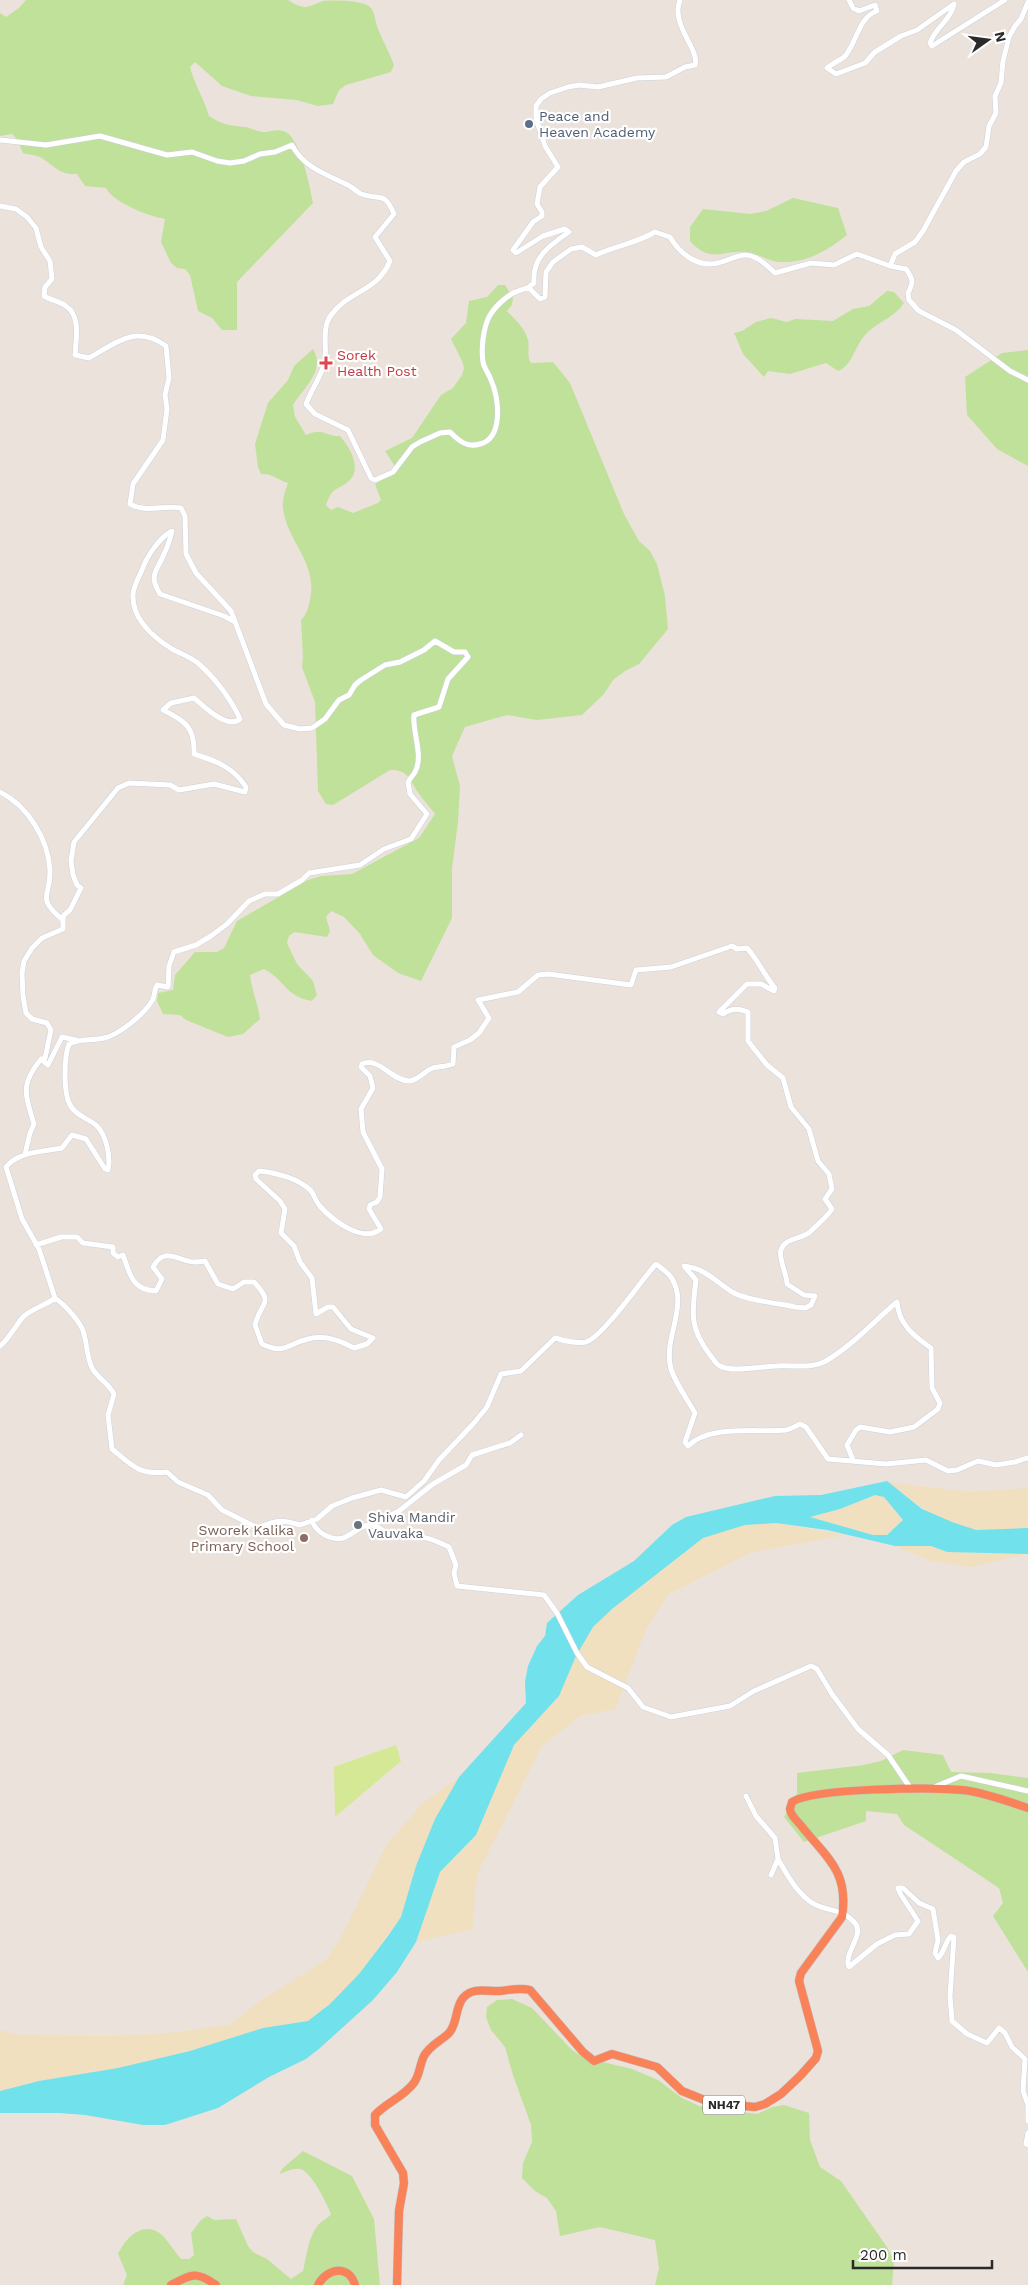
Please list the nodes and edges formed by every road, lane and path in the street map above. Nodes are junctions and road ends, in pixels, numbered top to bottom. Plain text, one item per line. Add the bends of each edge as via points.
1 (680, 0) edge
2 (849, 0) edge
3 (1005, 0) edge
4 (1028, 2) edge
5 (0, 140) edge
6 (0, 206) edge
7 (890, 266) junction
8 (529, 288) junction
9 (1028, 380) edge
10 (236, 622) junction
11 (0, 792) edge
12 (63, 920) junction
13 (76, 1040) junction
14 (42, 1059) junction
15 (25, 1154) junction
16 (36, 1245) junction
17 (55, 1298) junction
18 (0, 1346) edge
19 (521, 1435) dead end
20 (1028, 1458) edge
21 (854, 1460) junction
22 (312, 1520) junction
23 (370, 1525) junction
24 (911, 1789) junction
25 (930, 1789) junction
26 (1028, 1790) edge
27 (746, 1796) dead end
28 (1028, 1808) edge
29 (778, 1859) junction
30 (771, 1875) dead end
31 (842, 1912) junction
32 (1028, 2106) edge
33 (1028, 2121) edge
34 (1028, 2134) edge
35 (1028, 2145) edge
36 (171, 2285) edge
37 (216, 2285) edge
38 (318, 2285) edge
39 (355, 2285) edge
40 (397, 2285) edge

1 - 8 street via 678,16 684,37 696,57 695,66 685,67 666,77 568,87 541,98 536,106 536,119 543,139 558,167 540,187 537,204 542,216 533,222 513,250 516,253 543,236 558,231 565,229 569,232 537,260 533,270 534,283
2 - 3 street via 853,8 860,11 875,5 877,11 864,20 847,54 827,68 836,74 865,63 875,52 900,36 917,30 954,4 952,13 932,38 932,46
4 - 7 street via 1009,37 1001,83 995,96 996,113 989,126 986,147 956,171 915,242 895,254
5 - 8 street via 46,145 100,136 167,155 192,152 217,162 230,163 292,146 303,161 326,175 361,194 382,196 389,202 394,214 375,238 390,261 388,268 368,289 341,304 330,315 324,344 325,364 306,404 315,414 348,430 371,478 375,480 393,472 420,442 440,433 450,432 472,446 484,443 496,428 498,412 492,380 483,364 484,337 490,316 509,295
6 - 10 street via 16,210 36,228 41,247 50,261 52,279 45,287 44,296 71,311 77,328 75,355 89,358 116,342 136,336 156,339 166,346 169,378 165,395 164,440 133,484 130,504 138,508 181,508 185,516 186,554 196,573 231,611
7 - 8 street via 857,254 834,265 811,263 775,273 756,257 744,255 716,264 692,261 670,237 655,232 596,255 582,247 571,249 548,267 545,298 540,299
7 - 9 street via 906,269 913,278 909,300 919,311 956,330 1010,371
10 - 12 street via 160,594 154,585 153,574 172,531 166,534 143,567 132,594 135,614 154,635 207,671 240,719 225,721 194,698 171,703 163,710 190,727 195,739 194,754 225,765 238,775 246,787 245,792 214,784 178,790 170,785 129,783 118,788 74,842 73,875 81,888
10 - 13 street via 266,704 284,726 300,729 312,728 325,719 355,685 385,664 400,662 435,641 454,652 465,652 468,657 448,679 439,707 414,715 418,757 416,771 408,782 410,794 427,814 411,839 384,849 360,864 308,873 278,894 266,894 249,901 212,936 174,952 169,966 168,987 157,985 148,1006 127,1027 107,1038
11 - 12 street via 10,797 36,826 47,850 50,872 47,902
12 - 14 street via 63,929 42,938 28,953 23,967 24,1009 29,1017 47,1023 51,1030 48,1051
13 - 14 street via 62,1037 48,1065
13 - 15 street via 69,1044 65,1060 69,1104 103,1136 110,1163 108,1170 100,1164 86,1139 72,1135 62,1148
14 - 15 street via 28,1076 25,1090 34,1124
15 - 16 street via 6,1167 22,1219
16 - 17 street
16 - 21 street via 61,1237 77,1237 83,1243 113,1247 118,1257 124,1255 128,1275 133,1281 150,1291 156,1291 162,1279 153,1267 164,1255 193,1262 205,1261 218,1284 233,1289 244,1282 254,1282 266,1296 256,1325 262,1344 283,1350 307,1339 337,1339 354,1348 367,1344 373,1338 351,1329 333,1307 316,1314 312,1278 300,1262 294,1246 281,1233 285,1209 255,1175 259,1171 271,1172 298,1182 311,1190 330,1218 348,1229 378,1232 382,1229 369,1209 380,1197 382,1169 363,1132 361,1109 373,1088 362,1064 370,1062 398,1079 408,1080 417,1079 431,1068 450,1066 453,1064 454,1047 470,1040 489,1018 478,1000 518,992 538,976 548,974 631,985 636,970 671,967 732,946 747,948 775,988 771,991 766,985 747,984 719,1012 722,1014 731,1009 748,1012 748,1040 767,1066 783,1078 791,1107 809,1129 818,1161 829,1174 832,1189 825,1199 832,1209 810,1233 784,1244 780,1250 787,1284 804,1295 814,1296 811,1305 795,1307 735,1294 712,1275 684,1266 696,1280 693,1325 719,1366 730,1369 802,1367 824,1362 857,1340 897,1302 908,1331 932,1348 932,1388 940,1403 938,1409 914,1427 890,1432 860,1427 847,1445
17 - 18 street via 22,1318
17 - 22 street via 67,1308 84,1332 91,1366 114,1394 108,1414 112,1449 135,1469 152,1474 167,1472 178,1482 208,1495 222,1510 258,1528 284,1520 300,1526
19 - 23 street via 510,1443 472,1455 466,1464 433,1484 399,1511
20 - 21 street via 996,1465 978,1461 948,1471 926,1460 886,1464
21 - 22 street via 828,1459 806,1427 800,1424 788,1430 745,1430 713,1435 695,1440 688,1446 685,1442 694,1413 669,1360 668,1345 676,1324 678,1299 671,1277 656,1264 635,1292 588,1342 556,1338 521,1371 501,1374 487,1407 424,1481 406,1497 382,1490 332,1506
22 - 23 street via 314,1527 334,1538 344,1538
23 - 24 street via 380,1526 387,1533 418,1536 449,1547 456,1565 457,1586 544,1595 586,1667 628,1688 643,1707 671,1718 730,1706 794,1672 811,1666 818,1669 858,1729 888,1756
24 - 25 highway, NH47
24 - 31 highway, NH47 via 877,1789 803,1797 790,1805 794,1818 829,1856 838,1873
25 - 26 street via 961,1776
25 - 28 highway, NH47 via 964,1790
27 - 29 street via 756,1816 775,1838
29 - 30 street
29 - 31 street via 796,1888 809,1900
31 - 32 street via 856,1924 858,1931 849,1955 849,1967 876,1944 895,1935 909,1934 918,1921 898,1888 903,1888 919,1903 933,1909 938,1958 948,1939 954,1937 950,1996 952,2021 967,2034 987,2043 999,2028 1005,2033 1012,2047 1025,2059 1023,2091
31 - 40 highway, NH47 via 842,1917 801,1973 799,1981 818,2045 816,2058 781,2094 755,2107 712,2103 682,2091 657,2067 622,2056 612,2054 594,2061 530,1990 475,1991 463,1998 450,2032 424,2056 418,2078 412,2086 375,2115 375,2125 402,2173
32 - 33 street
34 - 35 street
36 - 37 highway via 191,2274
38 - 39 highway via 330,2272 340,2270 348,2273

